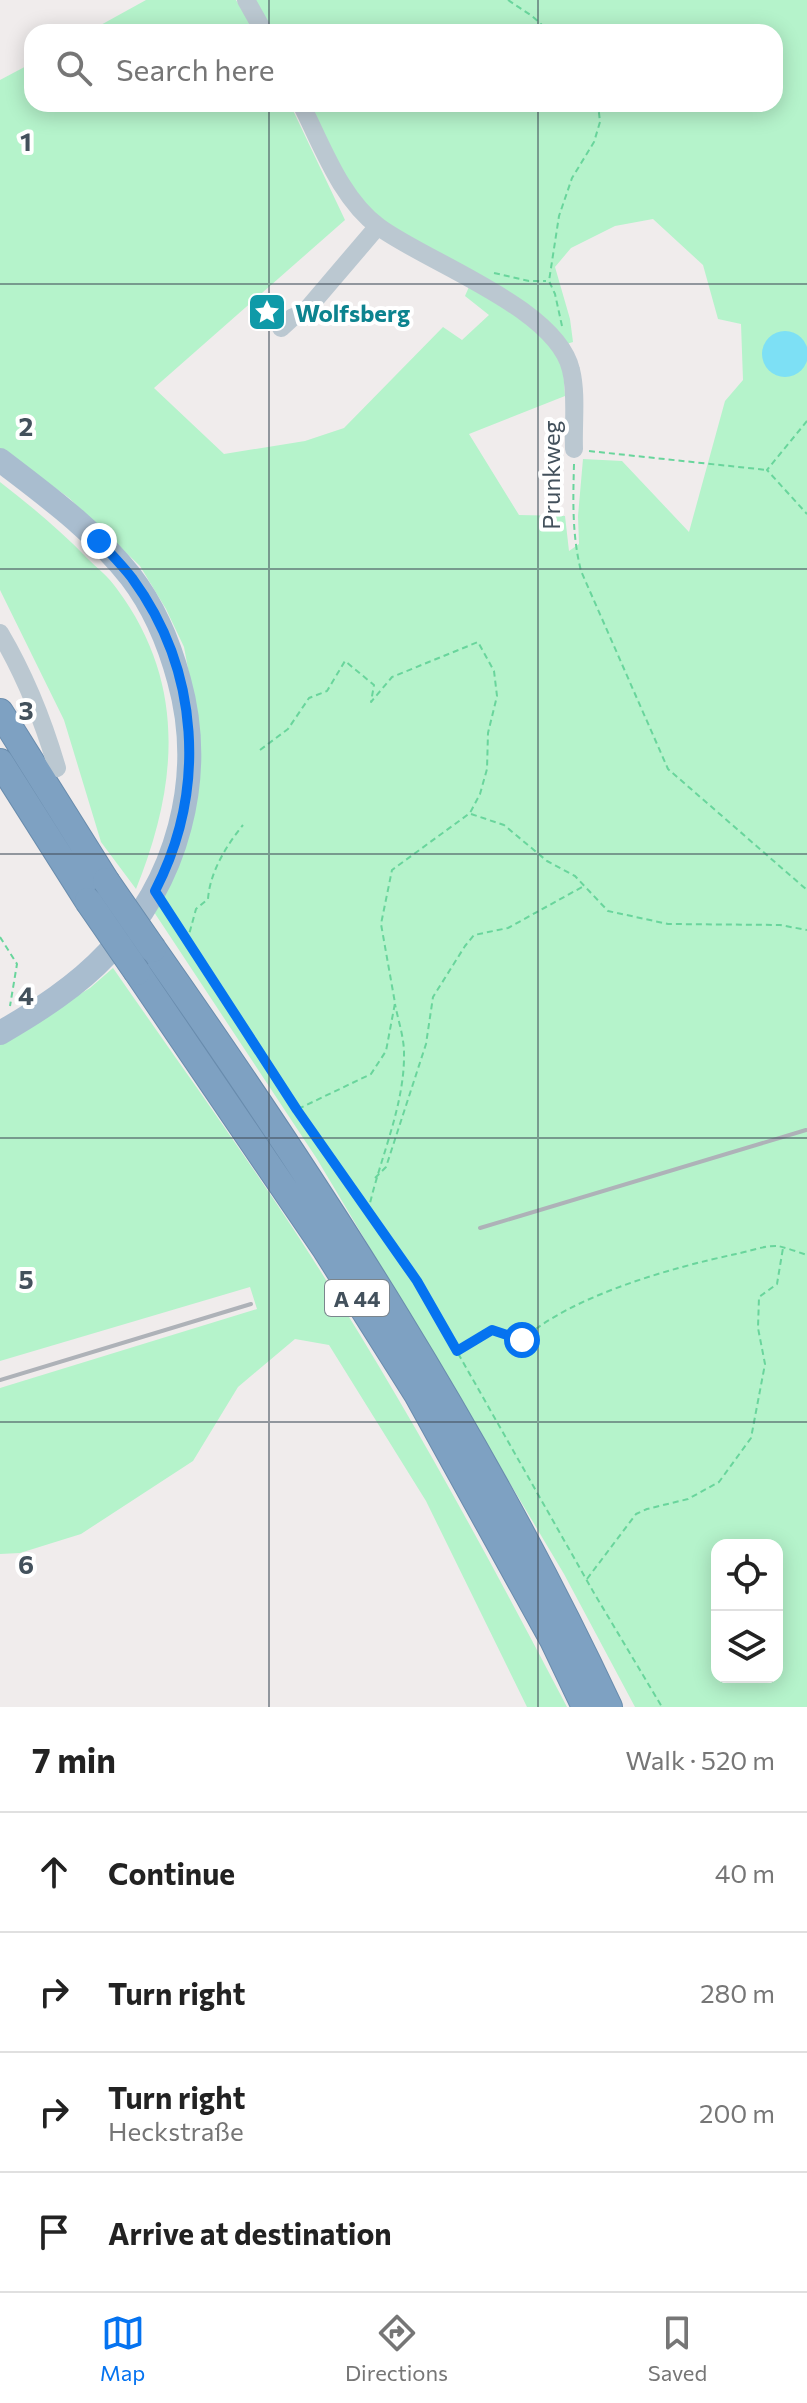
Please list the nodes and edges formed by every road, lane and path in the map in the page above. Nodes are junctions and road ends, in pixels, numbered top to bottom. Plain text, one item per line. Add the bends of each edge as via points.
1 (246, 0) edge
2 (508, 0) edge
3 (260, 24) edge
4 (541, 24) edge
5 (305, 112) edge
6 (599, 112) edge
7 (378, 226) junction
8 (549, 281) junction
9 (477, 284) junction
10 (281, 328) dead end
11 (565, 353) junction
12 (807, 421) edge
13 (574, 449) junction
14 (0, 460) edge
15 (767, 470) junction
16 (807, 514) edge
17 (0, 633) edge
18 (0, 712) edge
19 (260, 750) dead end
20 (0, 762) edge
21 (57, 768) joint
22 (470, 813) junction
23 (243, 825) dead end
24 (95, 881) junction
25 (584, 886) junction
26 (807, 890) edge
27 (155, 891) junction
28 (807, 930) edge
29 (0, 937) edge
30 (187, 943) junction
31 (395, 1003) junction
32 (18, 1006) dead end
33 (4, 1023) edge
34 (297, 1110) junction
35 (375, 1178) junction
36 (368, 1212) junction
37 (783, 1248) junction
38 (807, 1255) edge
39 (457, 1351) junction
40 (586, 1580) junction
41 (585, 1707) edge
42 (609, 1707) edge
43 (662, 1707) edge

1 - 3 street
2 - 4 path
5 - 7 street via 344,188
6 - 8 path via 594,142 562,204
7 - 9 street
7 - 10 street via 303,314
8 - 9 path via 493,272
8 - 11 path via 561,316
9 - 11 street via 526,313
11 - 13 street, Prunkweg via 572,371
12 - 15 path
13 - 15 path
13 - 26 path, Prunkweg via 574,545 581,571 668,769
14 - 27 main road via 64,508 132,577 172,654 190,735 189,786 168,864
15 - 16 path
17 - 21 street via 22,670
18 - 24 highway, A 44
19 - 22 path via 288,729 309,698 327,691 345,661 374,685 371,702 392,677 478,642 494,671 497,696 487,769
20 - 24 highway, A 44
21 - 24 highway
22 - 25 path via 504,825
22 - 31 path via 392,870 381,924
23 - 30 path via 209,884 208,899 196,909
24 - 41 highway, A 44, bridge via 137,972 417,1394
24 - 42 highway, A 44, bridge via 153,949 257,1096 435,1378 570,1624
25 - 28 path via 608,911 668,924
25 - 35 path via 508,928 474,935 465,946 433,997 420,1064 386,1167
27 - 30 path
27 - 33 main road via 92,969 44,1006
29 - 33 path via 17,964
30 - 34 path
31 - 34 path via 386,1051 371,1074
31 - 35 path via 404,1052 400,1099
32 - 33 path
34 - 36 path
35 - 36 path
36 - 39 path via 417,1281
37 - 38 path
37 - 39 path via 660,1274 542,1322 522,1340 492,1330
37 - 40 path via 777,1284 759,1297 765,1364 751,1438 719,1482 688,1499 636,1514
39 - 40 path
40 - 43 path

